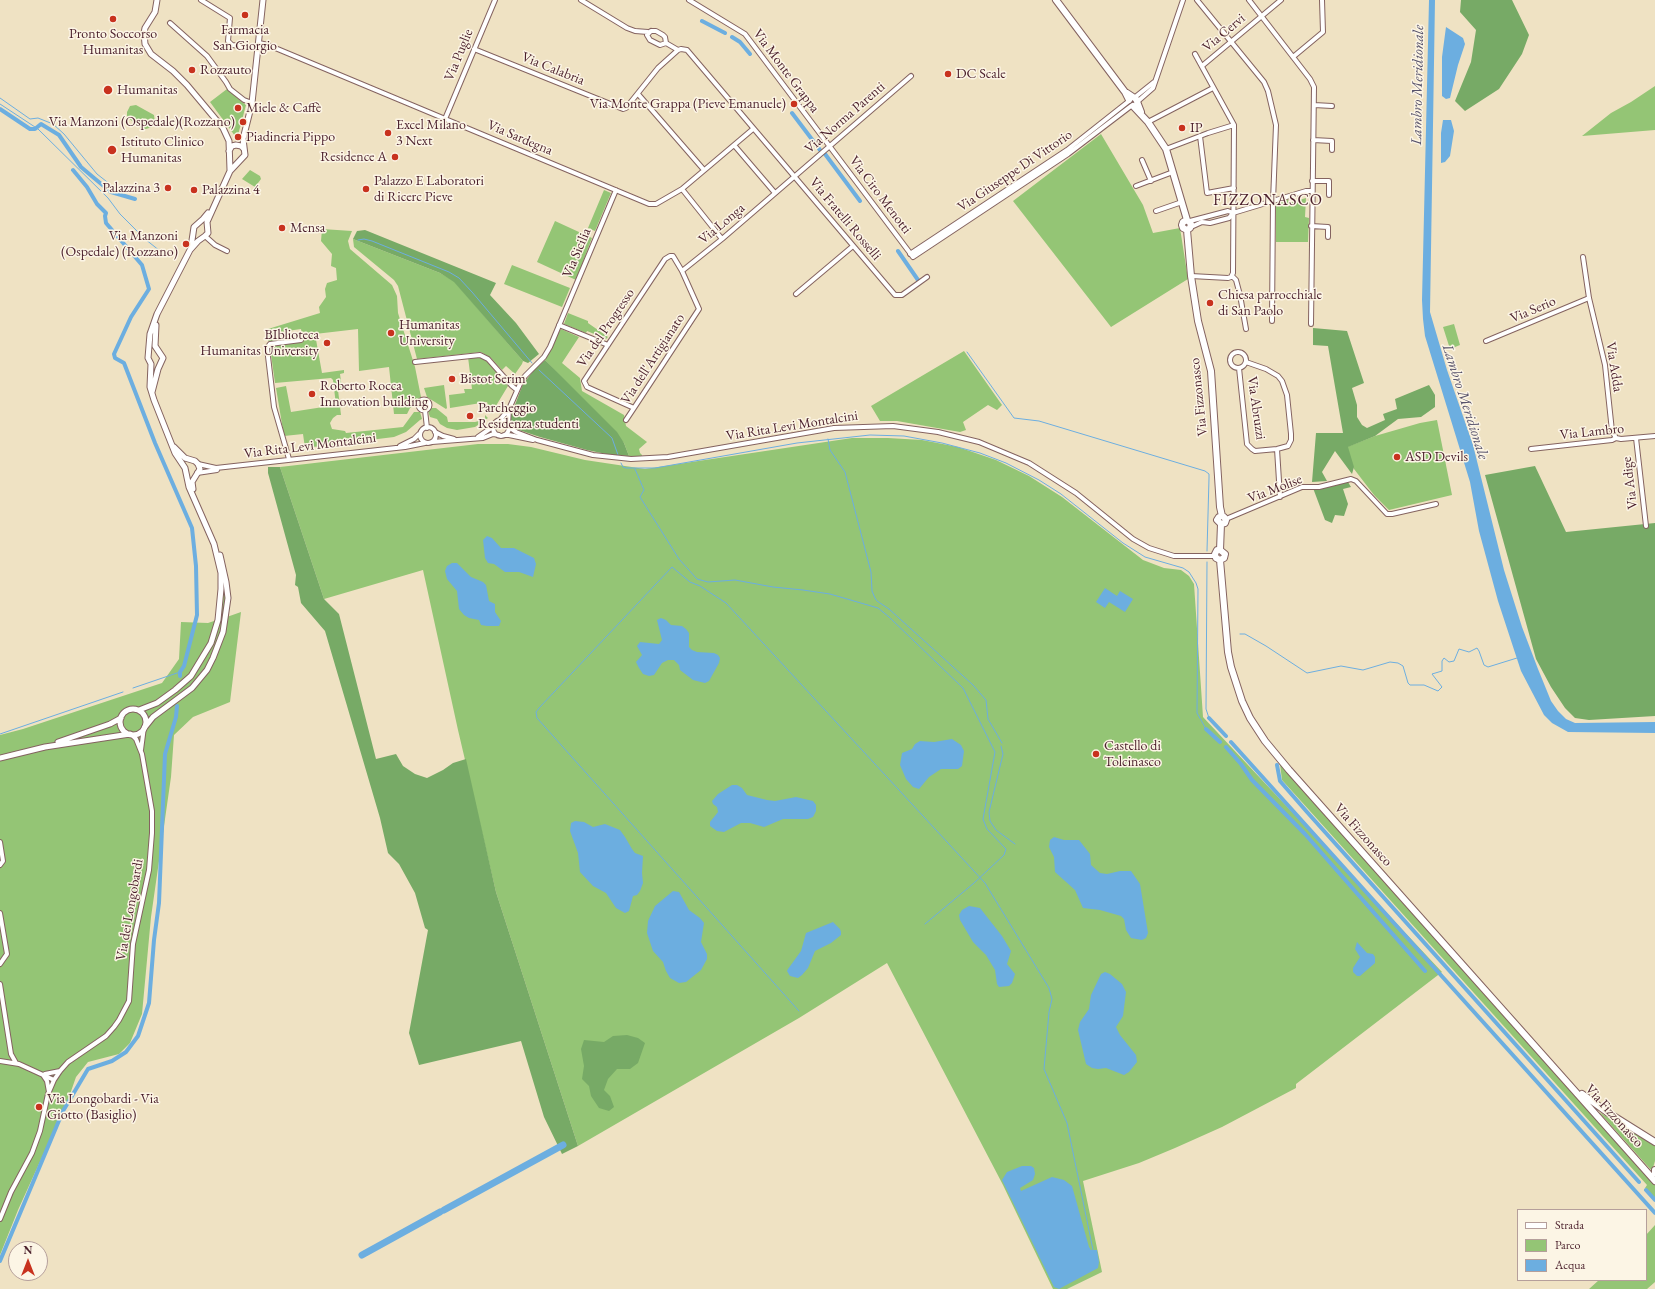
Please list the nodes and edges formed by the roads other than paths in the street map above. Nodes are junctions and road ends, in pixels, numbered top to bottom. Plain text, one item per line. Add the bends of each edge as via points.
1 (157, 0) edge
2 (201, 0) edge
3 (263, 0) edge
4 (495, 0) edge
5 (581, 0) edge
6 (688, 0) edge
7 (1056, 0) edge
8 (1183, 0) edge
9 (1197, 0) edge
10 (1249, 0) edge
11 (1281, 0) edge
12 (1322, 0) edge
13 (1262, 16) junction
14 (170, 23) dead end
15 (648, 32) junction
16 (1231, 42) junction
17 (666, 43) junction
18 (259, 46) junction
19 (474, 49) junction
20 (678, 50) junction
21 (1195, 54) dead end
22 (1293, 57) junction
23 (1202, 66) junction
24 (911, 76) dead end
25 (1213, 88) junction
26 (638, 94) junction
27 (1133, 102) junction
28 (252, 103) junction
29 (1314, 105) junction
30 (1332, 106) dead end
31 (445, 118) junction
32 (1148, 122) junction
33 (1234, 126) junction
34 (753, 129) junction
35 (1200, 136) junction
36 (228, 137) junction
37 (243, 139) junction
38 (1313, 140) junction
39 (236, 145) junction
40 (734, 145) junction
41 (829, 146) junction
42 (1166, 149) junction
43 (244, 150) junction
44 (1332, 150) dead end
45 (230, 153) junction
46 (240, 160) junction
47 (1142, 160) dead end
48 (704, 170) junction
49 (230, 171) junction
50 (1173, 172) junction
51 (794, 177) junction
52 (1151, 181) junction
53 (1312, 181) junction
54 (1136, 186) dead end
55 (1234, 188) junction
56 (682, 189) junction
57 (616, 190) junction
58 (1311, 191) junction
59 (775, 193) junction
60 (1329, 195) dead end
61 (215, 200) junction
62 (1273, 201) junction
63 (1182, 202) junction
64 (1156, 211) dead end
65 (1234, 213) junction
66 (199, 223) junction
67 (1189, 224) junction
68 (207, 226) junction
69 (1311, 226) junction
70 (194, 234) junction
71 (204, 237) junction
72 (1328, 238) dead end
73 (722, 239) junction
74 (853, 246) junction
75 (190, 250) junction
76 (227, 251) dead end
77 (912, 256) joint
78 (1582, 257) dead end
79 (682, 271) junction
80 (1191, 276) junction
81 (1232, 276) junction
82 (927, 277) dead end
83 (796, 294) dead end
84 (1589, 298) junction
85 (156, 316) junction
86 (1272, 321) dead end
87 (1311, 324) dead end
88 (559, 325) junction
89 (1246, 329) dead end
90 (301, 340) dead end
91 (1486, 341) dead end
92 (608, 346) junction
93 (159, 352) junction
94 (149, 356) junction
95 (415, 362) dead end
96 (1246, 362) junction
97 (151, 364) junction
98 (160, 365) junction
99 (1239, 368) junction
100 (517, 390) junction
101 (152, 392) junction
102 (634, 408) junction
103 (509, 409) junction
104 (425, 410) dead end
105 (626, 420) dead end
106 (499, 421) junction
107 (494, 426) junction
108 (508, 426) junction
109 (427, 428) junction
110 (434, 430) junction
111 (420, 432) junction
112 (502, 435) junction
113 (1655, 436) edge
114 (476, 438) junction
115 (1616, 438) junction
116 (1636, 438) junction
117 (459, 440) junction
118 (537, 440) junction
119 (432, 442) junction
120 (425, 443) junction
121 (172, 445) junction
122 (398, 447) junction
123 (1277, 449) junction
124 (1531, 449) dead end
125 (289, 459) junction
126 (192, 460) junction
127 (198, 464) junction
128 (224, 467) junction
129 (186, 471) junction
130 (196, 474) junction
131 (194, 496) junction
132 (1280, 497) junction
133 (1436, 504) dead end
134 (1224, 517) junction
135 (1646, 526) dead end
136 (214, 544) junction
137 (1216, 557) junction
138 (139, 710) junction
139 (121, 718) junction
140 (144, 727) junction
141 (130, 734) junction
142 (45, 747) junction
143 (142, 754) junction
144 (0, 758) edge
145 (0, 842) edge
146 (0, 865) edge
147 (0, 913) edge
148 (0, 964) edge
149 (0, 984) edge
150 (11, 1054) junction
151 (2, 1061) edge
152 (16, 1063) junction
153 (60, 1071) junction
154 (43, 1074) junction
155 (54, 1080) junction
156 (1571, 1086) junction
157 (49, 1092) junction
158 (1655, 1142) edge
159 (1655, 1181) edge
160 (0, 1219) edge

1 - 36 street via 155,12 144,34 145,44 152,54 187,85 214,116
2 - 18 street, Via Sardegna via 230,18 228,41 232,45
3 - 18 street
4 - 19 street, Via Puglie
5 - 15 street via 627,28
6 - 41 street, Via Monte Grappa via 739,30 750,41
7 - 27 main road, Via Fizzonasco
8 - 27 street, Via Giuseppe Di Vittorio via 1150,92
9 - 16 street
10 - 13 street
11 - 13 street, Via Cervi
12 - 22 street via 1323,32
13 - 16 street, Via Cervi
13 - 22 street
14 - 28 street via 208,56 230,89
15 - 17 street via 660,33 665,37
15 - 17 street via 648,38 653,43
16 - 23 street, Via Cervi
16 - 62 street via 1264,82 1268,91 1276,125
17 - 20 street
18 - 28 street
18 - 31 street, Via Sardegna via 268,45
19 - 26 street, Via Calabria via 624,109
19 - 31 street, Via Puglie
20 - 26 street via 658,68
20 - 34 street, Via Fratelli Rosselli via 687,50
21 - 23 street
22 - 29 street via 1312,83
23 - 25 street
24 - 41 street, Via Norma Parenti
25 - 32 street
25 - 33 street
26 - 48 street
27 - 32 main road, Via Fizzonasco
27 - 77 street, Via Giuseppe Di Vittorio via 1068,154
28 - 37 street
29 - 30 street
29 - 38 street
31 - 57 street, Via Sardegna
32 - 42 main road, Via Fizzonasco
33 - 35 street
33 - 55 street
34 - 40 street, Via Sardegna
34 - 51 street, Via Fratelli Rosselli
35 - 42 street
35 - 55 street via 1207,193
36 - 39 street
36 - 45 street
37 - 39 street
37 - 43 street
38 - 44 street via 1332,141
38 - 53 street
39 - 43 street
39 - 45 street
40 - 48 street, Via Sardegna
40 - 59 street
41 - 51 street, Via Norma Parenti
41 - 77 street, Via Ciro Menotti
42 - 50 main road, Via Fizzonasco
43 - 46 street via 245,155
45 - 46 street via 234,160
45 - 49 street
46 - 49 street
47 - 52 street
48 - 56 street, Via Sardegna
49 - 61 street
50 - 52 street
50 - 63 main road, Via Fizzonasco
51 - 59 street, Via Norma Parenti
51 - 74 street, Via Fratelli Rosselli
52 - 54 street
53 - 58 street
53 - 60 street via 1329,182
55 - 65 street
56 - 57 street, Via Sardegna via 656,204 649,204
56 - 73 street
57 - 88 street, Via Sicilia
58 - 62 street
58 - 69 street
59 - 73 street, Via Longa
61 - 66 street
61 - 68 street via 206,222
62 - 65 street
62 - 86 street
63 - 64 street
63 - 67 main road, Via Fizzonasco
65 - 67 street via 1229,218 1210,223
65 - 81 street
66 - 68 street
66 - 70 street via 194,227
67 - 80 main road, Via Fizzonasco
68 - 71 street via 208,231
69 - 72 street via 1328,227
69 - 87 street
70 - 71 street via 197,237
70 - 75 street
71 - 75 street
71 - 76 street
73 - 79 street, Via Longa
74 - 82 street, Via Fratelli Rosselli via 897,296
74 - 83 street
75 - 85 street
78 - 84 street, Via Adda
79 - 92 street, Via del Progresso via 673,256 665,259
79 - 102 street, Via dell'Artigianato via 699,309
80 - 81 street
80 - 134 main road, Via Fizzonasco via 1198,321 1211,371 1218,494
81 - 89 street via 1239,290
84 - 91 street, Via Serio
84 - 115 street, Via Adda via 1605,365 1611,429
85 - 93 street via 155,343
85 - 94 street via 150,336
88 - 92 street
88 - 100 street, Via Sicilia via 547,353 525,376
90 - 125 street via 270,344 266,348 274,407
92 - 102 street, Via del Progresso via 584,384
93 - 94 street via 154,351
93 - 98 street via 163,358
94 - 97 street
95 - 100 street via 480,355 488,359
96 - 99 street
96 - 99 street via 1245,356 1240,352 1231,355 1231,364
96 - 123 street via 1272,372 1285,387 1291,440 1288,446
97 - 98 street
97 - 101 street
98 - 101 street
99 - 123 street, Via Abruzzi via 1247,444 1255,451
100 - 103 street, Via Sicilia
101 - 121 street
102 - 105 street, Via dell'Artigianato
103 - 106 street
103 - 108 street
104 - 109 street
106 - 107 street, Via Rita Levi Montalcini
106 - 108 street, Via Rita Levi Montalcini via 504,421
107 - 112 street via 494,430
107 - 114 street, Via Rita Levi Montalcini
108 - 112 street via 508,432
108 - 118 street, Via Rita Levi Montalcini
109 - 110 street, Via Rita Levi Montalcini
109 - 111 street, Via Rita Levi Montalcini
110 - 117 street, Via Rita Levi Montalcini via 443,436
110 - 119 street via 435,438
111 - 120 street via 420,437
111 - 122 street, Via Rita Levi Montalcini via 416,438
112 - 114 street, Via Rita Levi Montalcini via 493,434
112 - 118 street, Via Rita Levi Montalcini
113 - 116 street, Via Lambro
114 - 117 street, Via Rita Levi Montalcini
115 - 116 street, Via Lambro
115 - 124 street, Via Lambro
116 - 135 street, Via Adige
117 - 119 street, Via Rita Levi Montalcini
118 - 137 street, Via Rita Levi Montalcini via 592,455 631,459 668,457 834,428 888,426 938,432 979,442 1029,464 1076,493 1133,539 1149,548 1174,556
119 - 120 street, Via Rita Levi Montalcini
120 - 122 street, Via Rita Levi Montalcini
121 - 126 street via 183,457
121 - 129 street
122 - 125 street, Via Rita Levi Montalcini
123 - 132 street, Via Abruzzi
125 - 128 street, Via Rita Levi Montalcini
126 - 127 street
126 - 129 street via 188,462
127 - 128 street, Via Rita Levi Montalcini via 210,468
127 - 130 street via 200,469
128 - 130 street, Via Rita Levi Montalcini
129 - 130 street via 191,475
129 - 131 street via 189,487
130 - 131 street via 192,486
131 - 136 street
132 - 133 street, Via Molise via 1302,488 1350,479 1356,481 1388,514
132 - 134 street, Via Molise
134 - 137 main road, Via Fizzonasco via 1217,520 1221,524 1220,550 1225,554 1224,557
136 - 138 street via 221,589 218,620 211,643 191,676 157,703
136 - 140 street via 222,561 228,598 223,632 218,646 207,670 192,688 153,717
137 - 156 main road, Via Fizzonasco via 1231,667 1250,718 1265,741
138 - 139 street via 128,710
138 - 140 street via 145,717
139 - 141 street via 121,726
139 - 142 street
140 - 141 street via 139,733
140 - 143 street, Via dei Longobardi
141 - 142 street
141 - 143 street, Via dei Longobardi via 136,740
142 - 144 street
143 - 153 street, Via dei Longobardi via 152,811 152,845 133,944 129,1001 119,1020 106,1036 68,1062
145 - 146 street via 3,861
147 - 148 street via 7,954
149 - 150 street
150 - 151 street
150 - 152 street
151 - 152 street
152 - 154 street
153 - 154 street
153 - 155 street, Via dei Longobardi
154 - 155 street
154 - 157 street
155 - 157 street, Via dei Longobardi
156 - 158 main road, Via Fizzonasco
156 - 159 main road, Via Fizzonasco
157 - 160 street, Via dei Longobardi via 32,1153

